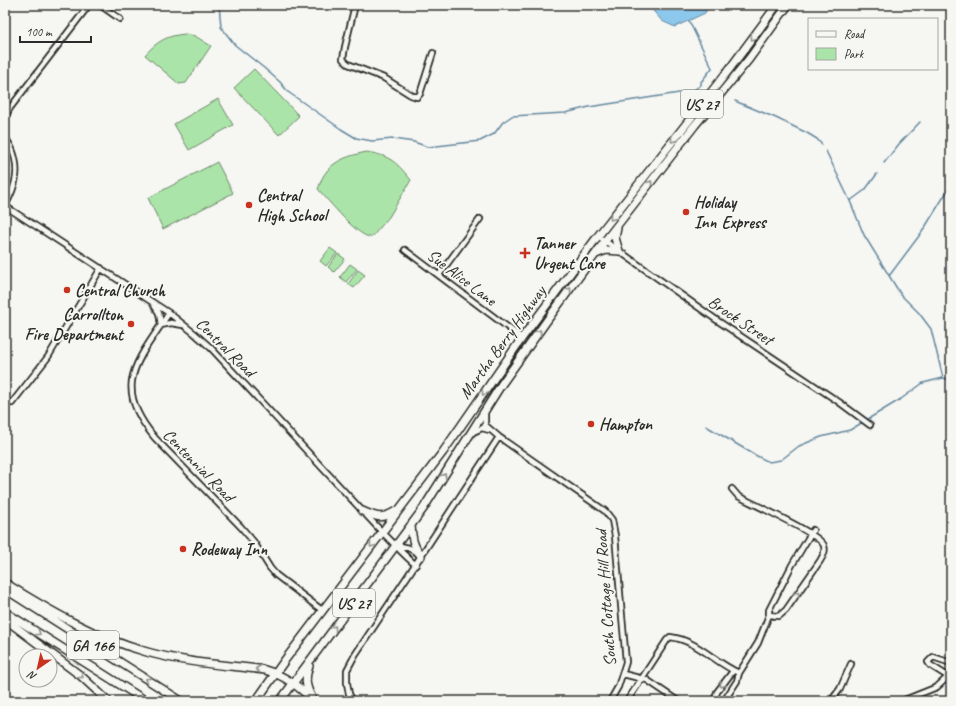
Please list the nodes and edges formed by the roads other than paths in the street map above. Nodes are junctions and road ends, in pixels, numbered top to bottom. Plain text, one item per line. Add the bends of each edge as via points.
1 (89, 5) edge
2 (100, 5) edge
3 (355, 5) edge
4 (775, 5) edge
5 (788, 5) edge
6 (783, 13) junction
7 (120, 19) dead end
8 (433, 52) dead end
9 (5, 117) edge
10 (5, 136) edge
11 (5, 206) edge
12 (480, 219) dead end
13 (618, 224) junction
14 (598, 236) junction
15 (605, 241) junction
16 (405, 250) dead end
17 (619, 251) junction
18 (595, 255) junction
19 (101, 268) junction
20 (439, 275) junction
21 (151, 301) junction
22 (169, 313) junction
23 (185, 325) junction
24 (161, 326) junction
25 (522, 338) junction
26 (529, 345) junction
27 (12, 403) dead end
28 (485, 410) junction
29 (870, 425) dead end
30 (490, 431) junction
31 (471, 434) junction
32 (499, 436) junction
33 (732, 489) dead end
34 (399, 509) junction
35 (362, 511) junction
36 (411, 525) junction
37 (812, 531) junction
38 (382, 532) junction
39 (396, 545) junction
40 (422, 556) junction
41 (416, 565) junction
42 (5, 583) edge
43 (5, 589) edge
44 (323, 611) junction
45 (5, 612) edge
46 (769, 615) junction
47 (5, 619) edge
48 (311, 660) junction
49 (951, 663) edge
50 (851, 664) dead end
51 (733, 671) junction
52 (276, 673) junction
53 (739, 673) junction
54 (623, 674) junction
55 (950, 675) edge
56 (640, 678) junction
57 (294, 683) junction
58 (108, 701) edge
59 (146, 701) edge
60 (182, 701) edge
61 (256, 701) edge
62 (280, 701) edge
63 (314, 701) edge
64 (353, 701) edge
65 (610, 701) edge
66 (627, 701) edge
67 (678, 701) edge
68 (714, 701) edge
69 (724, 701) edge
70 (831, 701) edge
71 (902, 701) edge

1 - 9 street
2 - 7 street
3 - 8 street via 344,47 343,59 348,64 384,78 417,97
4 - 6 street
4 -> 14 highway, Martha Berry Highway / US 27 via 731,67
5 - 6 highway, Martha Berry Highway / US 27
13 -> 6 highway, Martha Berry Highway / US 27
10 - 11 street via 15,157 16,175 14,189
11 - 19 street, Central Road
12 - 20 street
13 - 15 highway, Martha Berry Highway / US 27
13 - 17 highway via 615,238
14 - 15 street, Brock Street
14 - 25 highway, Martha Berry Highway / US 27
15 - 17 street, Brock Street
15 - 18 highway, Martha Berry Highway / US 27
16 - 20 street, Sue Alice Lane
17 - 18 highway via 606,250
17 - 29 street, Brock Street
26 -> 18 highway, Martha Berry Highway / US 27
19 - 21 street, Central Road
19 - 27 street via 48,357
20 - 25 street, Sue Alice Lane
21 - 22 street, Central Road
21 - 24 street via 159,313
22 - 23 street, Central Road
22 - 24 street, Centennial Road
23 - 24 street via 171,323
23 - 35 street, Central Road via 211,348
24 - 44 street, Centennial Road via 140,357 133,373 133,404 144,426 253,541 276,575
25 - 26 highway
25 -> 34 highway, Martha Berry Highway / US 27 via 443,452
26 - 28 highway, Martha Berry Highway / US 27
28 - 30 street via 485,425
28 - 31 highway, Martha Berry Highway / US 27
30 - 31 street via 482,428
30 - 32 street, South Cottage Hill Road
36 -> 31 highway, Martha Berry Highway / US 27
32 - 40 street
32 - 54 street, South Cottage Hill Road via 605,511 612,520 626,662
33 - 37 street via 738,496
34 - 35 highway via 383,518
34 - 38 highway, Martha Berry Highway / US 27
35 - 38 street, Central Road
36 - 39 highway, Martha Berry Highway / US 27
36 - 40 highway via 414,546
37 - 46 street via 792,565 769,610
46 -> 37 street via 779,616 786,610 824,555 825,546
38 - 39 street, Central Road
38 -> 44 highway, Martha Berry Highway / US 27
39 - 40 street, Central Road via 409,548
39 - 41 street, Central Road via 404,556
48 -> 39 highway, Martha Berry Highway / US 27
40 - 41 street
41 - 64 street via 347,670 349,694
52 -> 42 highway via 181,660 130,647 72,622
60 -> 43 highway, GA 166
44 - 52 highway, Martha Berry Highway / US 27
45 -> 59 highway, GA 166
46 - 53 street via 758,643
47 -> 58 highway via 82,676
48 - 57 highway, Martha Berry Highway / US 27
48 - 63 highway via 305,681
49 - 55 street via 933,657 928,662
50 - 70 street via 840,689
51 - 53 street
51 - 56 street via 701,649 670,637
51 -> 68 street via 717,692
52 - 57 highway
52 - 61 highway, Martha Berry Highway / US 27
53 - 69 street via 738,681
54 - 56 street
54 - 65 street, South Cottage Hill Road
55 - 71 street via 937,687
56 - 66 street
56 - 67 street
57 - 62 highway, Martha Berry Highway / US 27
57 - 63 highway

